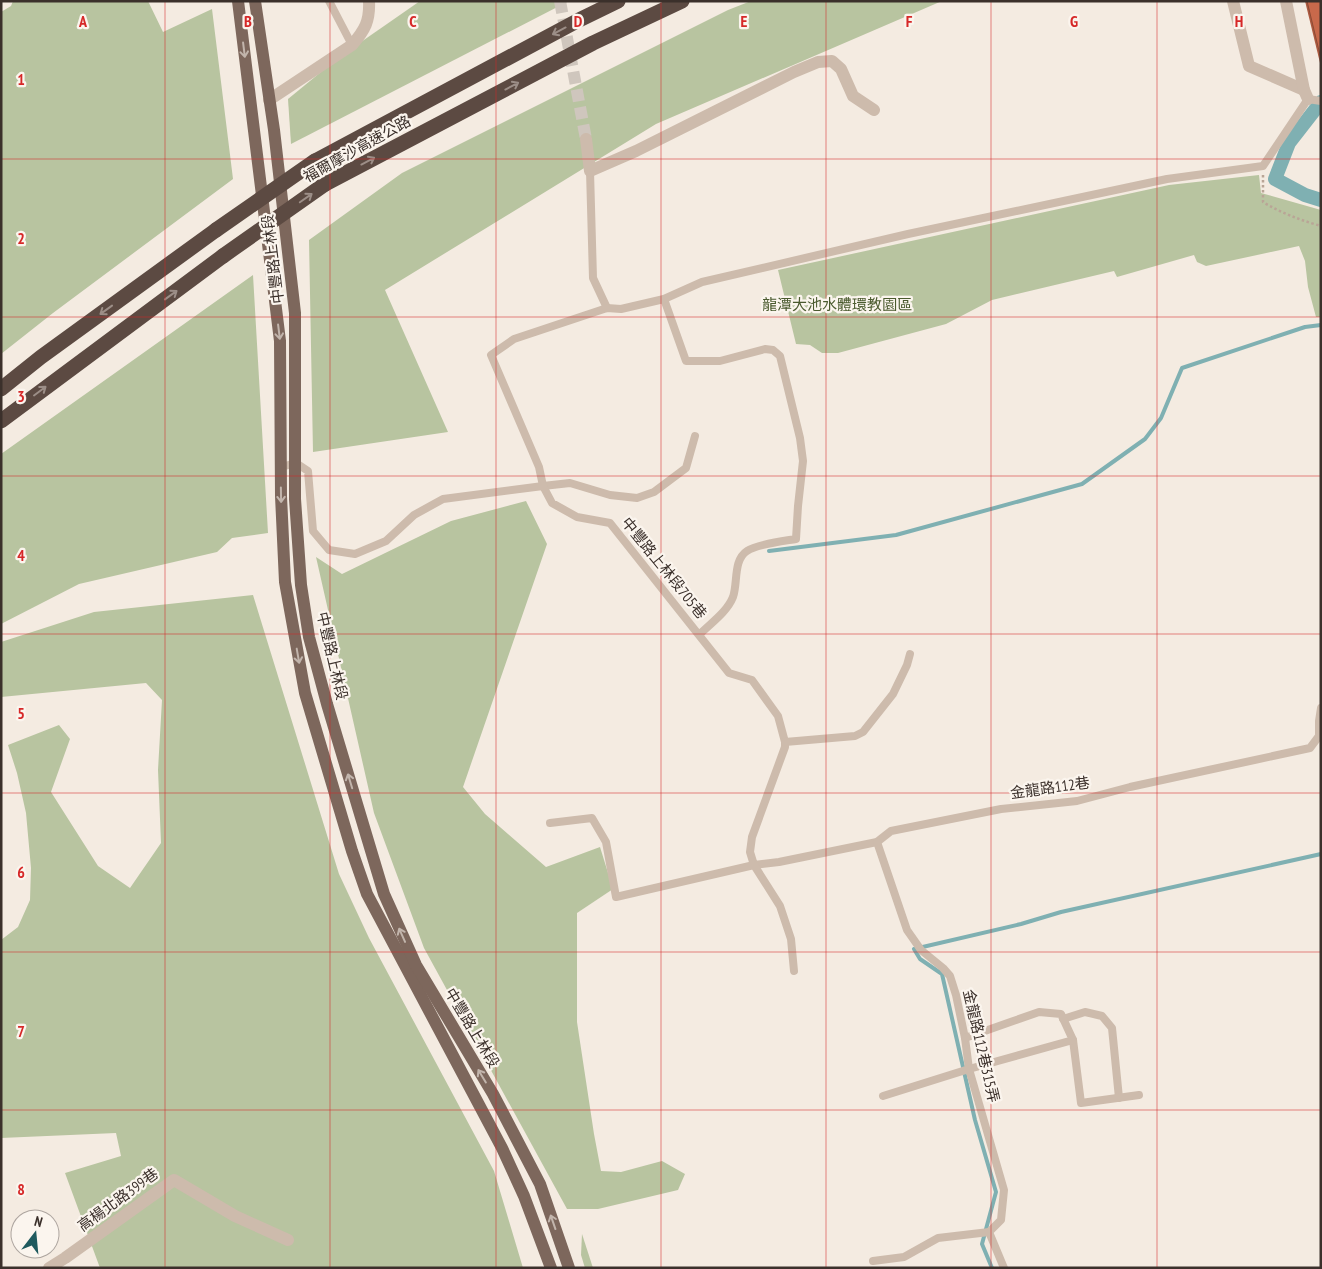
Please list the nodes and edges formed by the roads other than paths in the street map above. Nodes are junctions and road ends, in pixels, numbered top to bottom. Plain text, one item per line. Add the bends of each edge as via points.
1 (238, 1) edge
2 (255, 1) edge
3 (329, 1) edge
4 (370, 1) edge
5 (618, 1) edge
6 (682, 1) edge
7 (1234, 1) edge
8 (1286, 1) edge
9 (352, 45) junction
10 (1311, 96) edge
11 (269, 100) junction
12 (874, 110) dead end
13 (586, 139) tunnel mouth
14 (590, 170) junction
15 (664, 299) junction
16 (607, 308) junction
17 (1, 389) edge
18 (1, 421) edge
19 (695, 436) dead end
20 (296, 463) junction
21 (281, 467) junction
22 (543, 486) junction
23 (700, 634) junction
24 (910, 654) dead end
25 (1321, 708) edge
26 (1320, 736) edge
27 (785, 742) junction
28 (550, 823) dead end
29 (877, 842) junction
30 (754, 865) junction
31 (794, 971) dead end
32 (1063, 1018) junction
33 (965, 1038) junction
34 (1073, 1040) junction
35 (969, 1069) junction
36 (1139, 1095) dead end
37 (883, 1096) dead end
38 (1119, 1098) junction
39 (989, 1232) junction
40 (288, 1240) dead end
41 (873, 1260) dead end
42 (49, 1268) edge
43 (551, 1268) edge
44 (569, 1268) edge
45 (1004, 1268) edge

1 -> 21 main road, 中豐路上林段 via 280,341
2 - 11 main road, 中豐路上林段
3 - 9 lane
4 - 9 street via 368,21
5 -> 17 highway, 福爾摩沙高速公路, bridge via 315,161 49,351
18 -> 6 highway, 福爾摩沙高速公路, bridge via 325,184 593,43
7 - 10 street via 1249,66
8 - 10 street
9 - 11 street
10 - 15 lane via 1263,166 1167,179 908,234 702,282
11 - 20 main road, 中豐路上林段 via 295,313
12 - 14 street via 853,96 841,69 832,61 818,62 636,152
13 - 14 street
14 - 16 lane via 593,278
15 - 16 lane via 621,309
15 - 23 lane via 686,361 720,361 766,349 780,356 803,461 796,539 756,547 742,554 728,607
16 - 22 lane via 514,339 491,355 539,467
19 - 22 lane via 686,468 654,492 637,498 610,495 570,483
20 - 21 lane
20 - 22 lane via 308,470 313,531 329,550 355,554 386,541 414,515 443,499
44 -> 20 main road, 中豐路上林段 via 540,1184 493,1094 416,965 384,894 309,637 300,585
21 -> 43 main road, 中豐路上林段 via 285,582 305,693 364,885 502,1148
22 - 23 lane, 中豐路上林段705巷 via 552,503 577,518 610,523
23 - 27 lane, 中豐路上林段705巷 via 730,672 752,680 778,716
24 - 27 lane via 893,694 863,732 855,736
25 - 26 lane, 金龍路112巷
26 - 29 lane, 金龍路112巷 via 1310,748 1130,786 1077,801 1001,809 891,831
27 - 30 lane via 752,837 750,852
28 - 30 lane, 金龍路112巷 via 592,818 606,842 616,897
29 - 30 lane, 金龍路112巷
29 - 33 lane, 金龍路112巷315弄 via 907,930 921,950 950,976
30 - 31 lane via 780,906 791,939
32 - 33 lane via 1062,1014 1039,1012
32 - 34 lane
32 - 38 lane via 1085,1012 1102,1016 1112,1028
33 - 35 lane, 金龍路112巷315弄
34 - 35 lane
34 - 38 lane via 1081,1103
35 - 37 lane
35 - 39 lane, 金龍路112巷315弄 via 1004,1190 1001,1220
36 - 38 lane
39 - 41 lane via 938,1238 904,1257
39 - 45 lane
40 - 42 street, 高楊北路399巷 via 235,1216 174,1180

